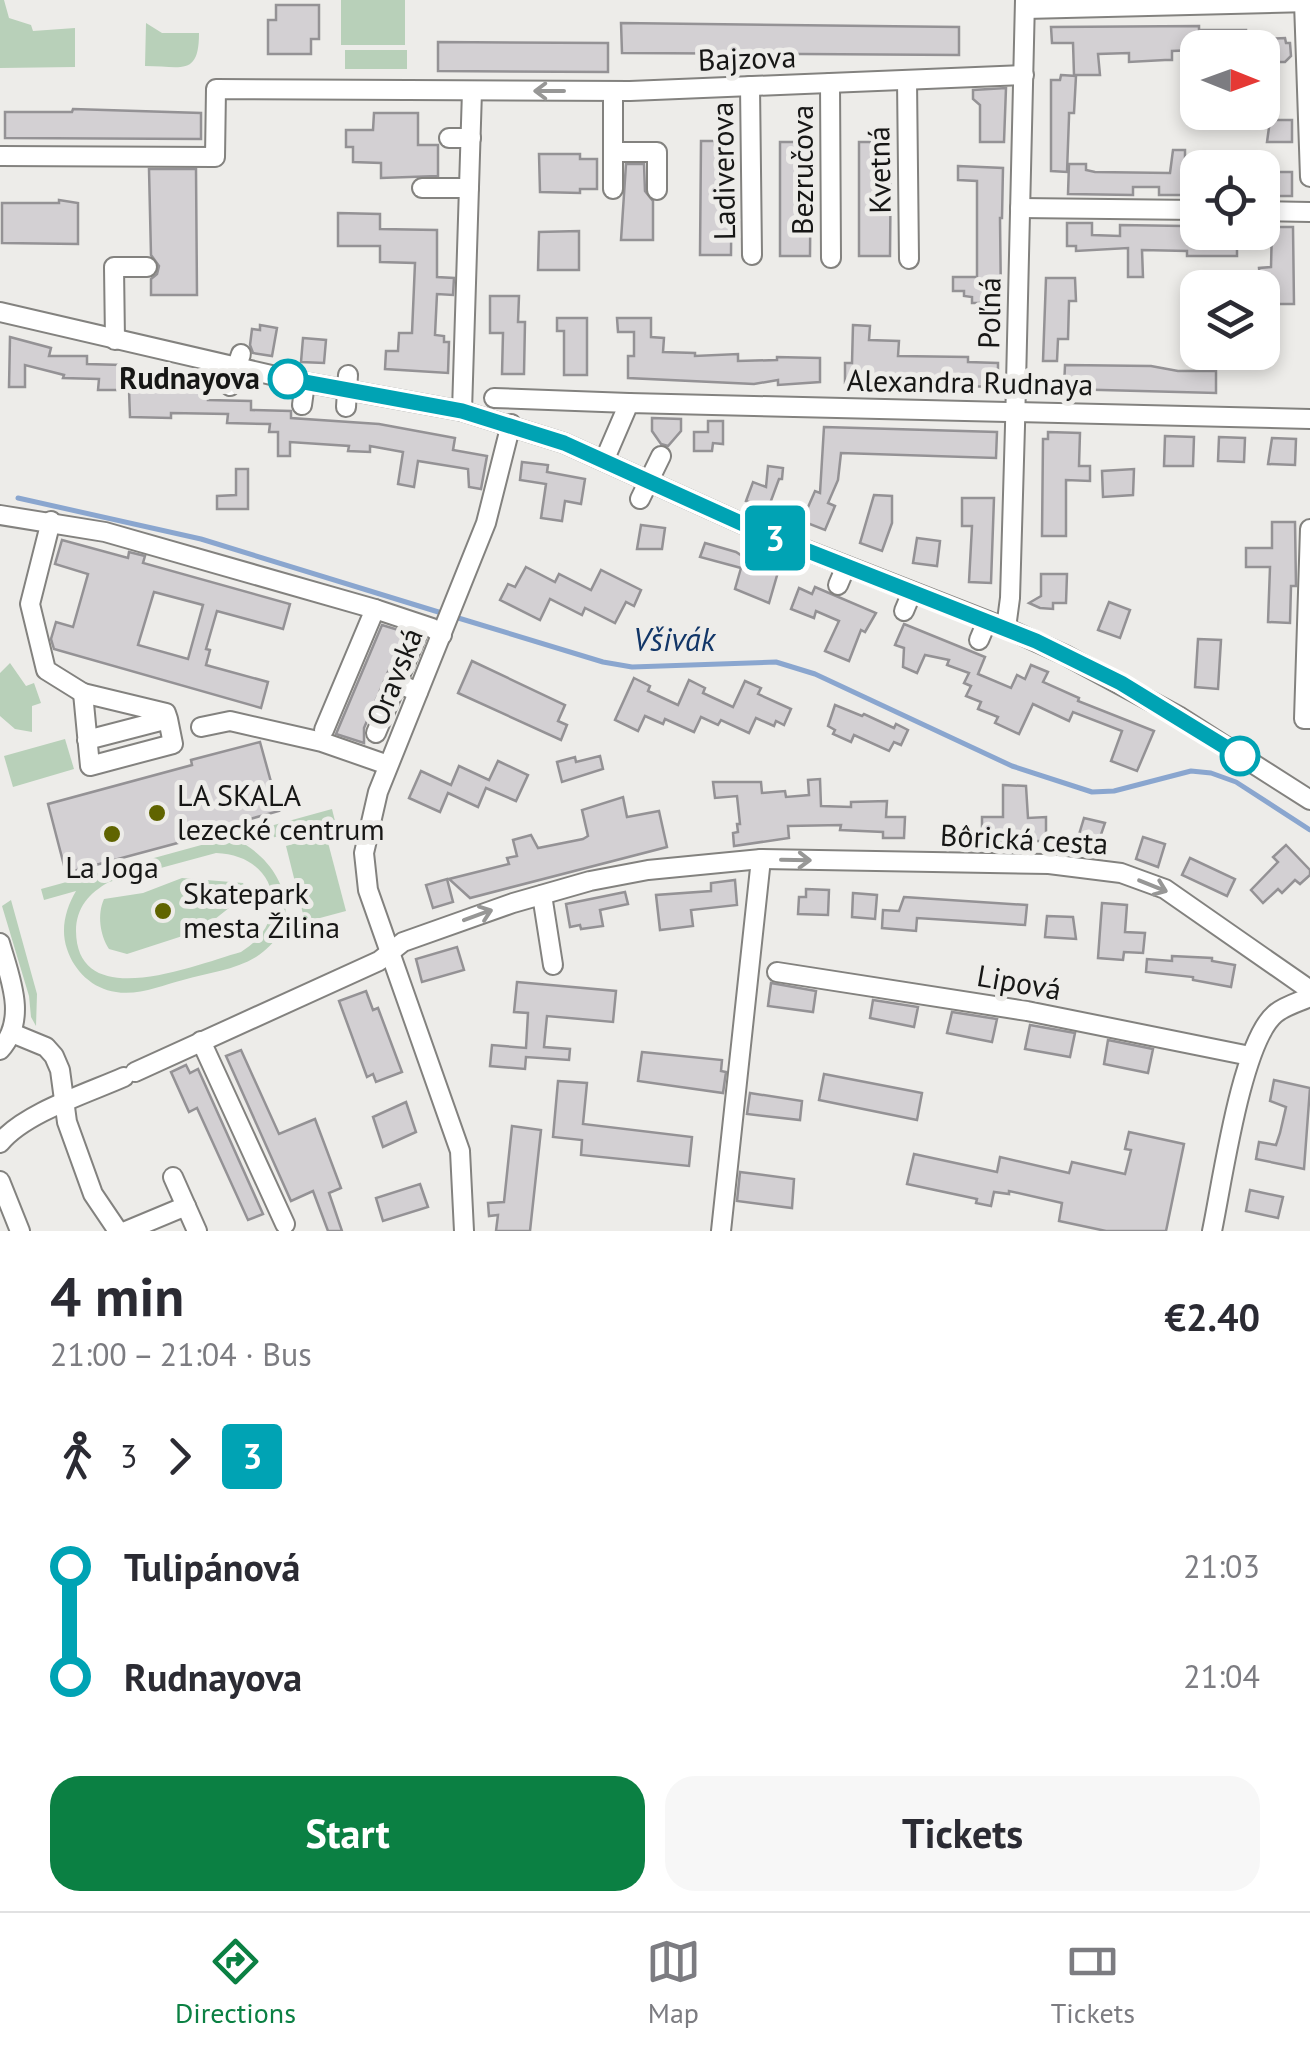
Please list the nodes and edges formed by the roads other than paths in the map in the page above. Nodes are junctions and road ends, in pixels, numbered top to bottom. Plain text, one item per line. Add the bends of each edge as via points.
1 (1179, 2) edge
2 (1307, 2) edge
3 (1025, 4) edge
4 (1024, 75) junction
5 (907, 80) junction
6 (830, 83) junction
7 (750, 86) junction
8 (472, 90) junction
9 (613, 91) junction
10 (449, 138) dead end
11 (471, 138) junction
12 (613, 152) junction
13 (0, 156) edge
14 (1310, 177) edge
15 (422, 188) dead end
16 (469, 188) junction
17 (613, 189) dead end
18 (657, 190) dead end
19 (1020, 208) junction
20 (1180, 210) edge
21 (1280, 211) edge
22 (1310, 212) edge
23 (752, 255) dead end
24 (831, 258) dead end
25 (909, 259) dead end
26 (147, 267) dead end
27 (0, 312) edge
28 (103, 343) junction
29 (298, 376) junction
30 (494, 398) dead end
31 (629, 403) junction
32 (302, 405) dead end
33 (462, 411) junction
34 (1016, 411) junction
35 (1310, 419) edge
36 (511, 424) junction
37 (661, 456) dead end
38 (601, 467) junction
39 (649, 482) junction
40 (640, 499) dead end
41 (0, 516) edge
42 (50, 521) junction
43 (1310, 529) edge
44 (765, 534) junction
45 (758, 552) dead end
46 (846, 566) junction
47 (838, 585) dead end
48 (912, 592) junction
49 (375, 608) junction
50 (904, 611) dead end
51 (986, 620) junction
52 (444, 628) junction
53 (1006, 628) junction
54 (416, 634) dead end
55 (979, 640) dead end
56 (396, 683) junction
57 (418, 692) junction
58 (83, 693) junction
59 (168, 719) junction
60 (1307, 719) edge
61 (200, 727) dead end
62 (324, 730) dead end
63 (376, 733) dead end
64 (88, 740) junction
65 (388, 764) junction
66 (1310, 800) edge
67 (761, 859) junction
68 (542, 894) junction
69 (0, 942) edge
70 (388, 952) junction
71 (553, 965) dead end
72 (777, 972) dead end
73 (1310, 990) edge
74 (1310, 998) edge
75 (12, 1033) junction
76 (201, 1041) junction
77 (0, 1050) edge
78 (1250, 1056) junction
79 (64, 1104) junction
80 (0, 1144) edge
81 (173, 1177) dead end
82 (0, 1181) edge
83 (186, 1206) junction
84 (284, 1224) dead end
85 (20, 1231) edge
86 (118, 1231) edge
87 (126, 1231) edge
88 (196, 1231) edge
89 (464, 1231) edge
90 (721, 1231) edge
91 (1212, 1231) edge

1 - 2 street
1 - 3 street
2 - 14 street
3 - 4 street, Poľná
4 - 5 street, Bajzova
4 - 19 street, Poľná
5 - 6 street, Bajzova
5 - 25 street, Kvetná
6 - 7 street, Bajzova
6 - 24 street, Bezručova
7 - 9 street, Bajzova
7 - 23 street, Ladiverova
9 -> 8 street, Bajzova
8 - 11 street
8 - 13 street, Bajzova via 216,90 215,157
9 - 12 street
10 - 11 street
11 - 16 street
12 - 17 street
12 - 18 street via 657,152
15 - 16 street
16 - 33 street
19 - 20 street
19 - 34 street, Poľná
21 - 22 street
26 - 28 street via 114,266
27 - 28 street via 31,329
28 - 29 street via 182,365
29 - 32 street
29 - 33 street via 347,391 380,388 423,406
30 - 31 street, Alexandra Rudnaya
31 - 34 street, Alexandra Rudnaya
31 - 38 street
33 - 36 street
34 - 35 street, Alexandra Rudnaya
34 - 53 street, Poľná
36 - 38 street
36 - 52 street, Oravská via 486,523
37 - 39 street
38 - 39 street
39 - 40 street
39 - 44 street
41 - 42 street
42 - 49 street
42 - 58 street via 30,604 35,636 46,670
43 - 60 street
44 - 45 street
44 - 46 street
46 - 47 street
46 - 48 street
48 - 50 street
48 - 51 street
49 - 52 street
49 - 62 street
51 - 53 street
51 - 55 street
52 - 57 street, Oravská
53 - 66 street via 1121,683
54 - 56 street
56 - 57 street
56 - 63 street
57 - 65 street, Oravská
58 - 59 street via 166,713
58 - 64 street
59 - 64 street
59 - 64 street via 173,744 90,766
61 - 65 street via 230,721
65 - 70 street, Oravská via 364,854
67 - 68 street, Bôrická cesta via 648,870
67 -> 73 street, Bôrická cesta via 1049,864 1121,874 1165,889
67 - 90 street
70 -> 68 street, Bôrická cesta
68 - 71 street
69 - 75 street via 16,1013
70 - 76 street, Bôrická cesta
70 - 89 street via 460,1151
72 - 78 street, Lipová via 1027,1011
74 - 78 street via 1276,1012
75 - 77 street
75 - 79 street via 54,1056
76 - 79 street, Bôrická cesta
76 - 84 street
78 - 91 street
79 - 80 street, Bôrická cesta via 9,1132
79 - 86 street via 93,1194
81 - 83 street
82 - 85 street
83 - 87 street
83 - 88 street

